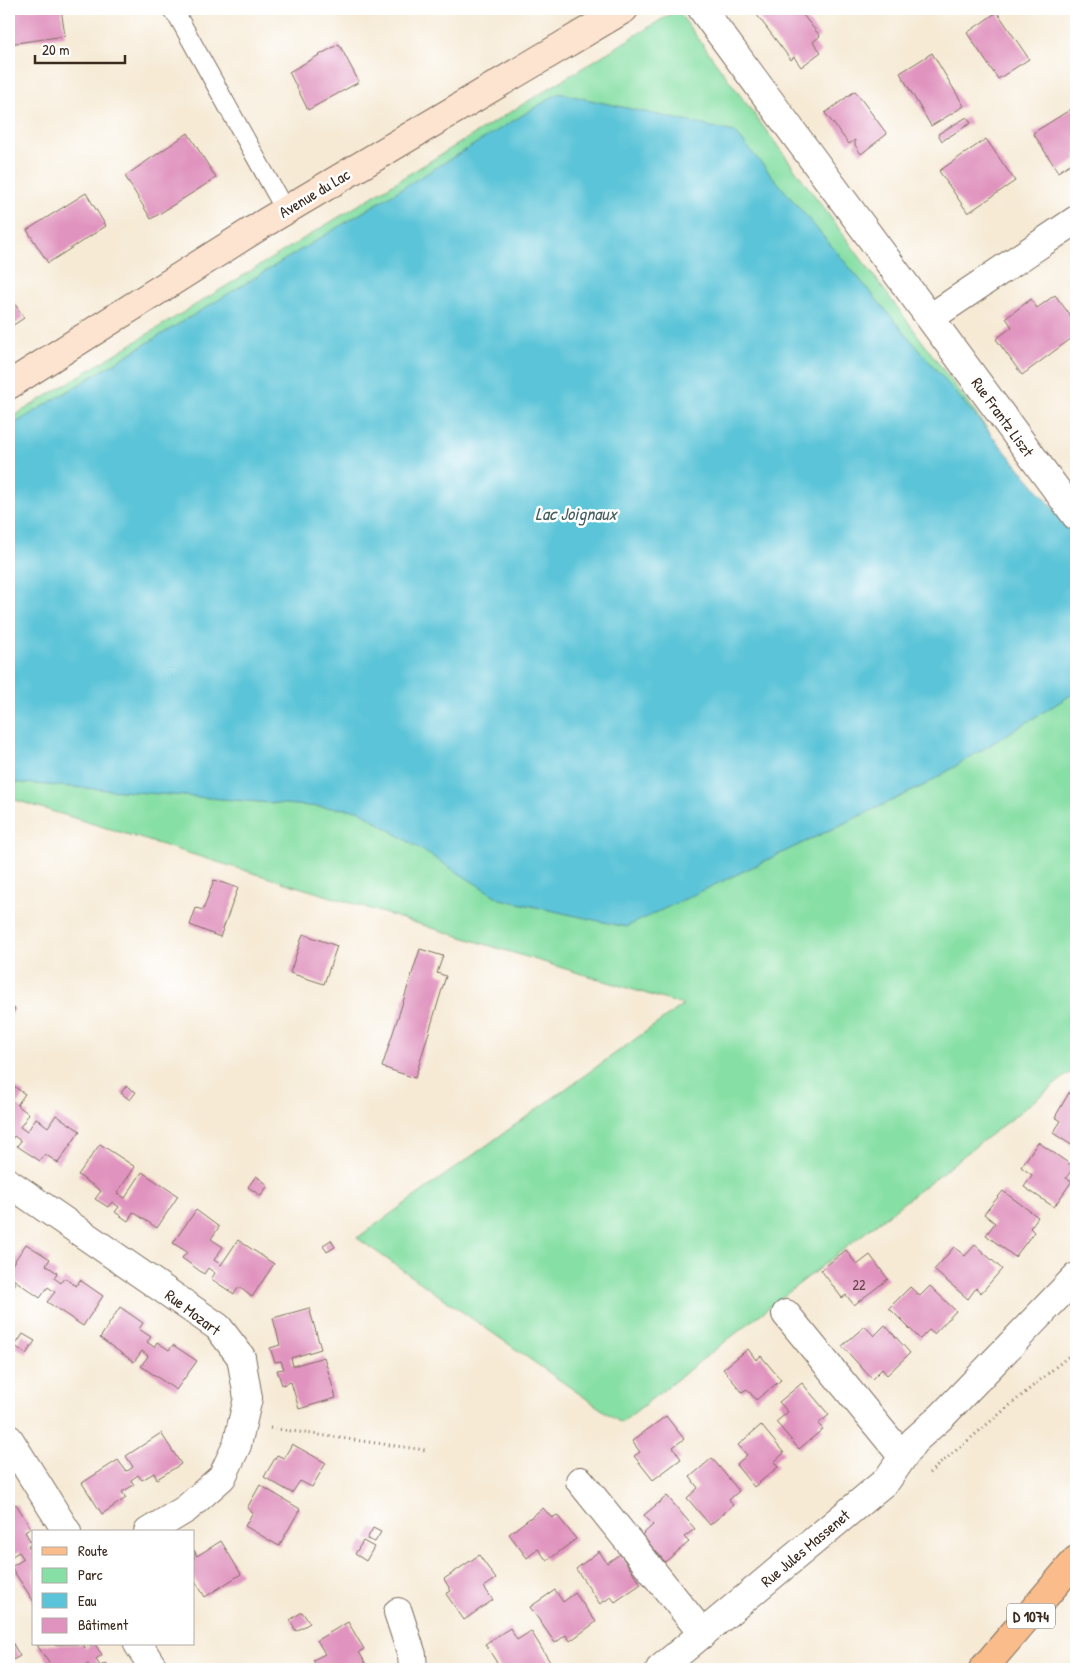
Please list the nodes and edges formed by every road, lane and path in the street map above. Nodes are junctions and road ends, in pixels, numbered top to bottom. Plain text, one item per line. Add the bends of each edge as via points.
1 (171, 9) edge
2 (624, 9) edge
3 (702, 9) edge
4 (285, 210) junction
5 (1076, 220) edge
6 (930, 318) junction
7 (9, 385) edge
8 (1076, 516) edge
9 (9, 1183) edge
10 (1076, 1277) edge
11 (786, 1314) dead end
12 (242, 1424) junction
13 (9, 1439) edge
14 (425, 1450) dead end
15 (903, 1457) junction
16 (580, 1481) dead end
17 (66, 1530) edge
18 (151, 1530) edge
19 (1076, 1560) edge
20 (398, 1612) dead end
21 (702, 1634) junction
22 (139, 1646) edge
23 (154, 1669) edge
24 (413, 1669) edge
25 (660, 1669) edge
26 (983, 1669) edge

1 - 4 lane via 178,16
2 - 4 main road, Avenue du Lac
3 - 6 street, Rue Frantz Liszt
4 - 7 main road, Avenue du Lac
5 - 6 street
6 - 8 street, Rue Frantz Liszt
9 - 12 street, Rue Mozart via 218,1327 241,1357 248,1398
10 - 15 street, Rue Jules Massenet via 914,1441
11 - 15 street
12 - 14 path
12 - 18 street, Rue Mozart via 237,1445 222,1477 186,1510
13 - 17 street
15 - 21 street, Rue Jules Massenet via 887,1480
16 - 21 street
19 - 26 main road, D 1074
20 - 24 street
21 - 25 street, Rue Jules Massenet
22 - 23 street

